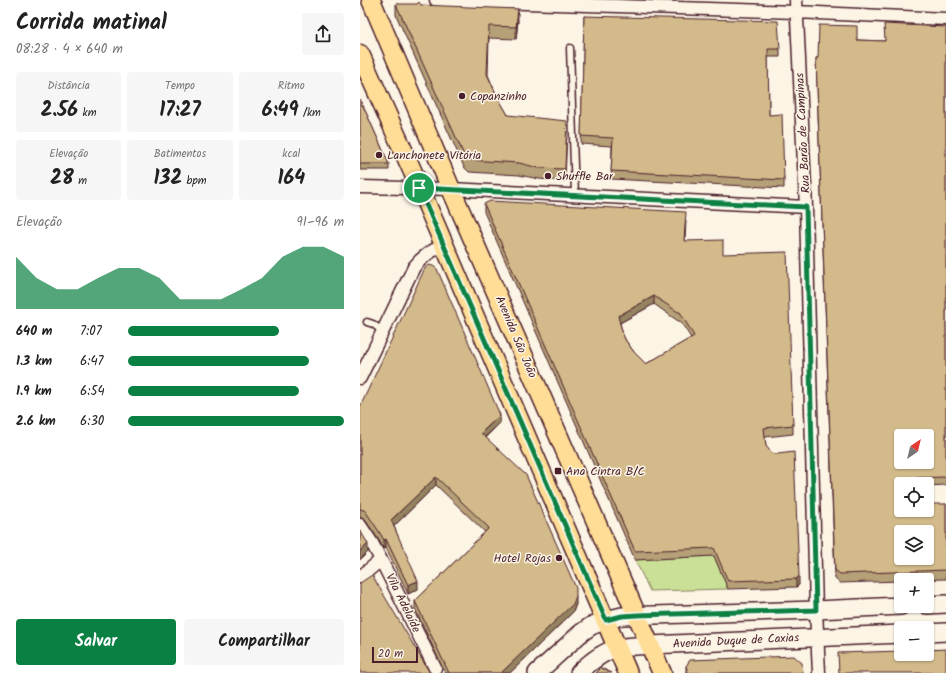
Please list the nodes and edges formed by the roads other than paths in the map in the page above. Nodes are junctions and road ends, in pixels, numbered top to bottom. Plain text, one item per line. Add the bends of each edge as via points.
1 (371, 0) edge
2 (436, 0) edge
3 (796, 6) edge
4 (946, 19) edge
5 (570, 48) dead end
6 (360, 54) edge
7 (360, 187) edge
8 (419, 188) junction
9 (451, 189) junction
10 (574, 195) junction
11 (806, 207) junction
12 (444, 245) junction
13 (367, 322) dead end
14 (382, 331) junction
15 (360, 378) edge
16 (360, 525) edge
17 (381, 560) junction
18 (360, 577) edge
19 (946, 604) edge
20 (934, 605) edge
21 (894, 606) edge
22 (816, 610) junction
23 (637, 615) junction
24 (606, 620) junction
25 (946, 632) edge
26 (934, 633) edge
27 (894, 634) edge
28 (817, 637) junction
29 (650, 645) junction
30 (618, 648) junction
31 (435, 668) dead end
32 (537, 673) edge
33 (579, 673) edge
34 (628, 673) edge
35 (662, 673) edge
36 (819, 673) edge

1 - 9 main road, Avenida São João
2 - 3 street
3 - 4 street
3 - 11 street, Rua Barão de Campinas
5 - 10 lane
6 - 8 main road
7 - 8 street
8 - 9 street
8 - 12 main road
9 - 10 street
9 - 23 main road, Avenida São João
10 - 11 street
11 - 22 street, Rua Barão de Campinas
12 - 14 street via 426,254 414,267
12 - 24 main road
13 - 14 lane
14 - 15 street
16 - 17 street, Vila Adelaíde
17 - 18 street, Vila Adelaíde
17 - 31 street, Vila Adelaíde
19 - 20 main road
21 - 22 main road
22 - 23 main road
22 - 28 street, Rua Barão de Campinas
23 - 24 main road
23 - 29 main road, Avenida São João
24 - 30 main road
24 - 32 main road via 591,626
25 - 26 main road
27 - 28 main road, Avenida Duque de Caxias
28 - 29 main road, Avenida Duque de Caxias
28 - 36 street, Rua Barão de Campinas
29 - 30 main road, Avenida Duque de Caxias
29 - 35 main road, Avenida São João
30 - 33 main road, Avenida Duque de Caxias via 604,654
30 - 34 main road

